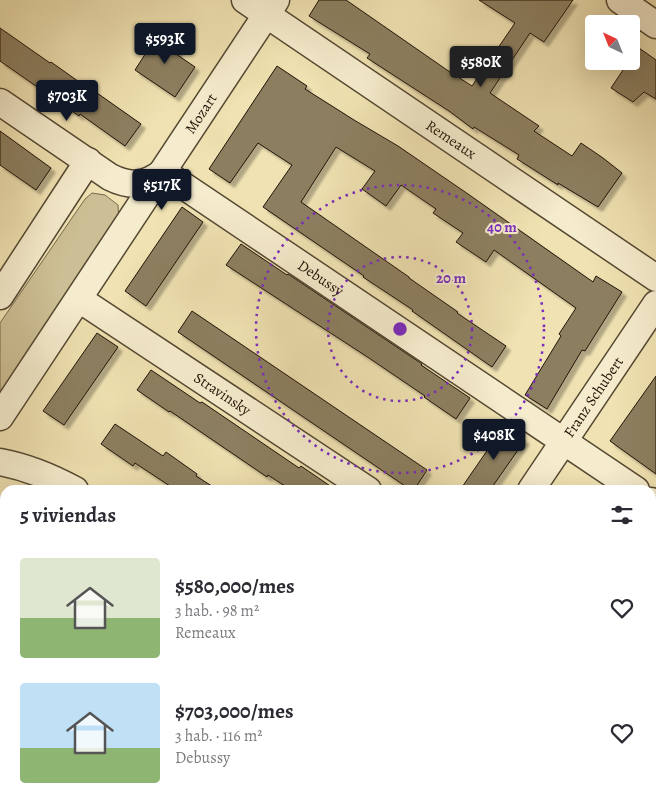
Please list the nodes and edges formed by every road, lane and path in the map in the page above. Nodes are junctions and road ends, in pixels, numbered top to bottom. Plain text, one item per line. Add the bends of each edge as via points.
1 (246, 0) edge
2 (620, 0) edge
3 (271, 7) edge
4 (656, 25) edge
5 (0, 102) edge
6 (88, 161) junction
7 (163, 172) junction
8 (110, 177) junction
9 (126, 227) junction
10 (656, 278) edge
11 (0, 296) edge
12 (79, 299) junction
13 (656, 304) edge
14 (0, 417) edge
15 (564, 441) junction
16 (0, 462) edge
17 (65, 485) edge
18 (360, 485) edge
19 (534, 485) edge
20 (629, 485) edge

1 - 3 street, Remeaux
2 - 4 street
3 - 7 street, Mozart
3 - 10 street, Remeaux
5 - 6 street
6 - 8 street
6 - 11 street
7 - 8 street via 135,184
7 - 9 street, Mozart
7 - 15 street, Debussy
8 - 9 street via 125,199
9 - 12 street, Mozart
12 - 14 street, Mozart
12 - 18 street, Stravinsky
13 - 15 street, Franz Schubert
15 - 19 street, Franz Schubert
15 - 20 street, Debussy
16 - 17 street

